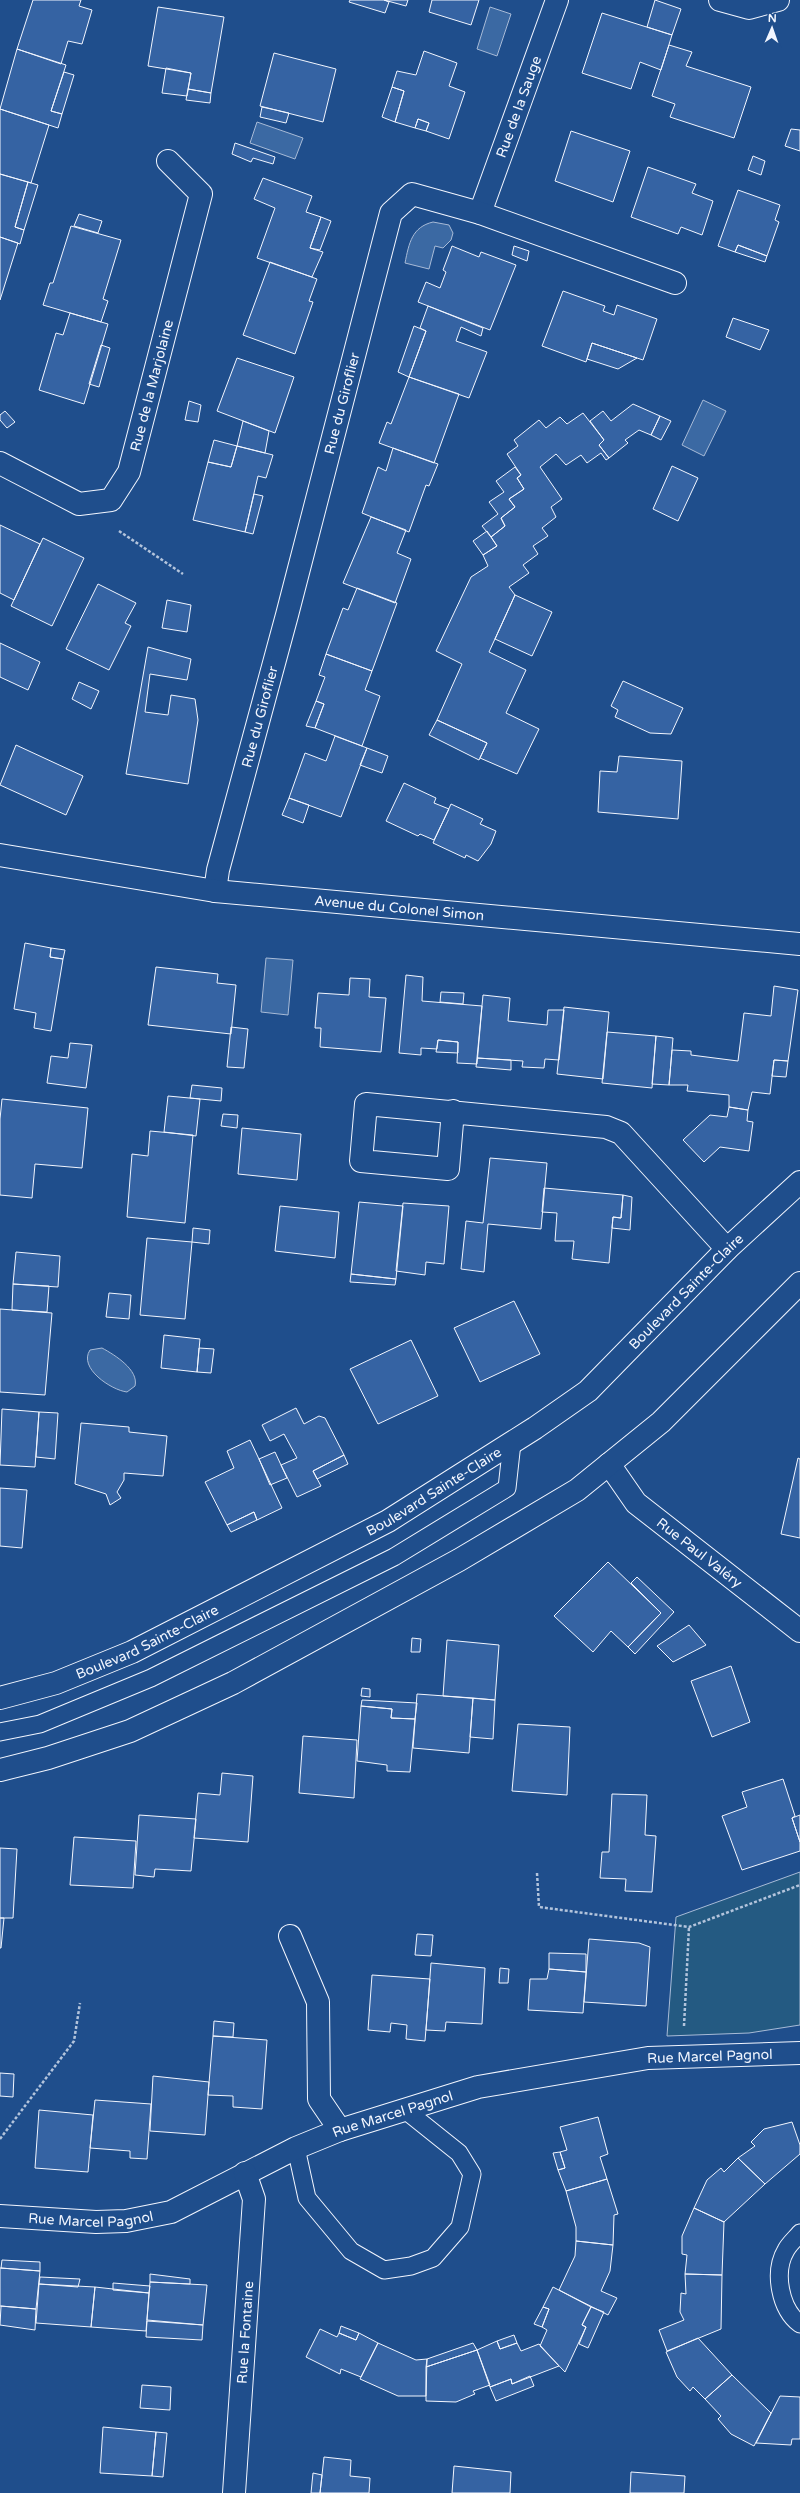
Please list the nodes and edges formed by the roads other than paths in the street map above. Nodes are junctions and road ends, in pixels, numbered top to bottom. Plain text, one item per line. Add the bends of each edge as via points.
1 (557, 0) edge
2 (720, 0) edge
3 (778, 0) edge
4 (168, 161) dead end
5 (480, 213) junction
6 (675, 283) dead end
7 (0, 463) edge
8 (0, 855) edge
9 (215, 891) junction
10 (800, 944) edge
11 (453, 1111) junction
12 (800, 1182) edge
13 (727, 1249) junction
14 (800, 1283) edge
15 (512, 1443) junction
16 (609, 1464) junction
17 (800, 1631) edge
18 (0, 1698) edge
19 (0, 1732) edge
20 (0, 1770) edge
21 (290, 1936) dead end
22 (800, 2053) edge
23 (404, 2109) junction
24 (340, 2130) junction
25 (296, 2148) junction
26 (245, 2173) junction
27 (0, 2216) edge
28 (800, 2233) edge
29 (800, 2324) edge
30 (234, 2493) edge

1 - 5 street, Rue de la Sauge
2 - 3 street via 749,8
4 - 7 street, Rue de la Marjolaine via 201,194 129,472 111,500 79,504
5 - 6 street, Rue du Giroflier
5 - 9 street, Rue du Giroflier via 412,194 391,213 218,870
8 - 9 street, Avenue du Colonel Simon
9 - 10 street, Avenue du Colonel Simon
11 - 11 street via 448,1169 360,1161 366,1104
11 - 13 street via 606,1127 621,1133
12 - 13 street, Boulevard Sainte-Claire
13 - 15 street, Boulevard Sainte-Claire via 588,1392
14 - 16 street via 661,1422
15 - 18 street, Boulevard Sainte-Claire via 388,1521 132,1652 56,1683
15 - 19 lane via 507,1488 394,1557 150,1678 40,1724
16 - 17 street, Rue Paul Valéry via 636,1503
16 - 20 street via 577,1490 459,1560 233,1683 130,1730 48,1758
21 - 24 street via 318,2002 319,2099
22 - 23 street, Rue Marcel Pagnol via 648,2058 478,2087
23 - 24 street, Rue Marcel Pagnol
23 - 25 lane via 459,2153 472,2174 460,2228 433,2258 411,2266 384,2270 351,2251 307,2198
24 - 25 street, Rue Marcel Pagnol
25 - 26 street, Rue Marcel Pagnol
26 - 27 street, Rue Marcel Pagnol via 171,2212 126,2221 96,2222
26 - 30 street, Rue la Fontaine via 254,2199
28 - 29 lane via 786,2250 779,2275 785,2305

